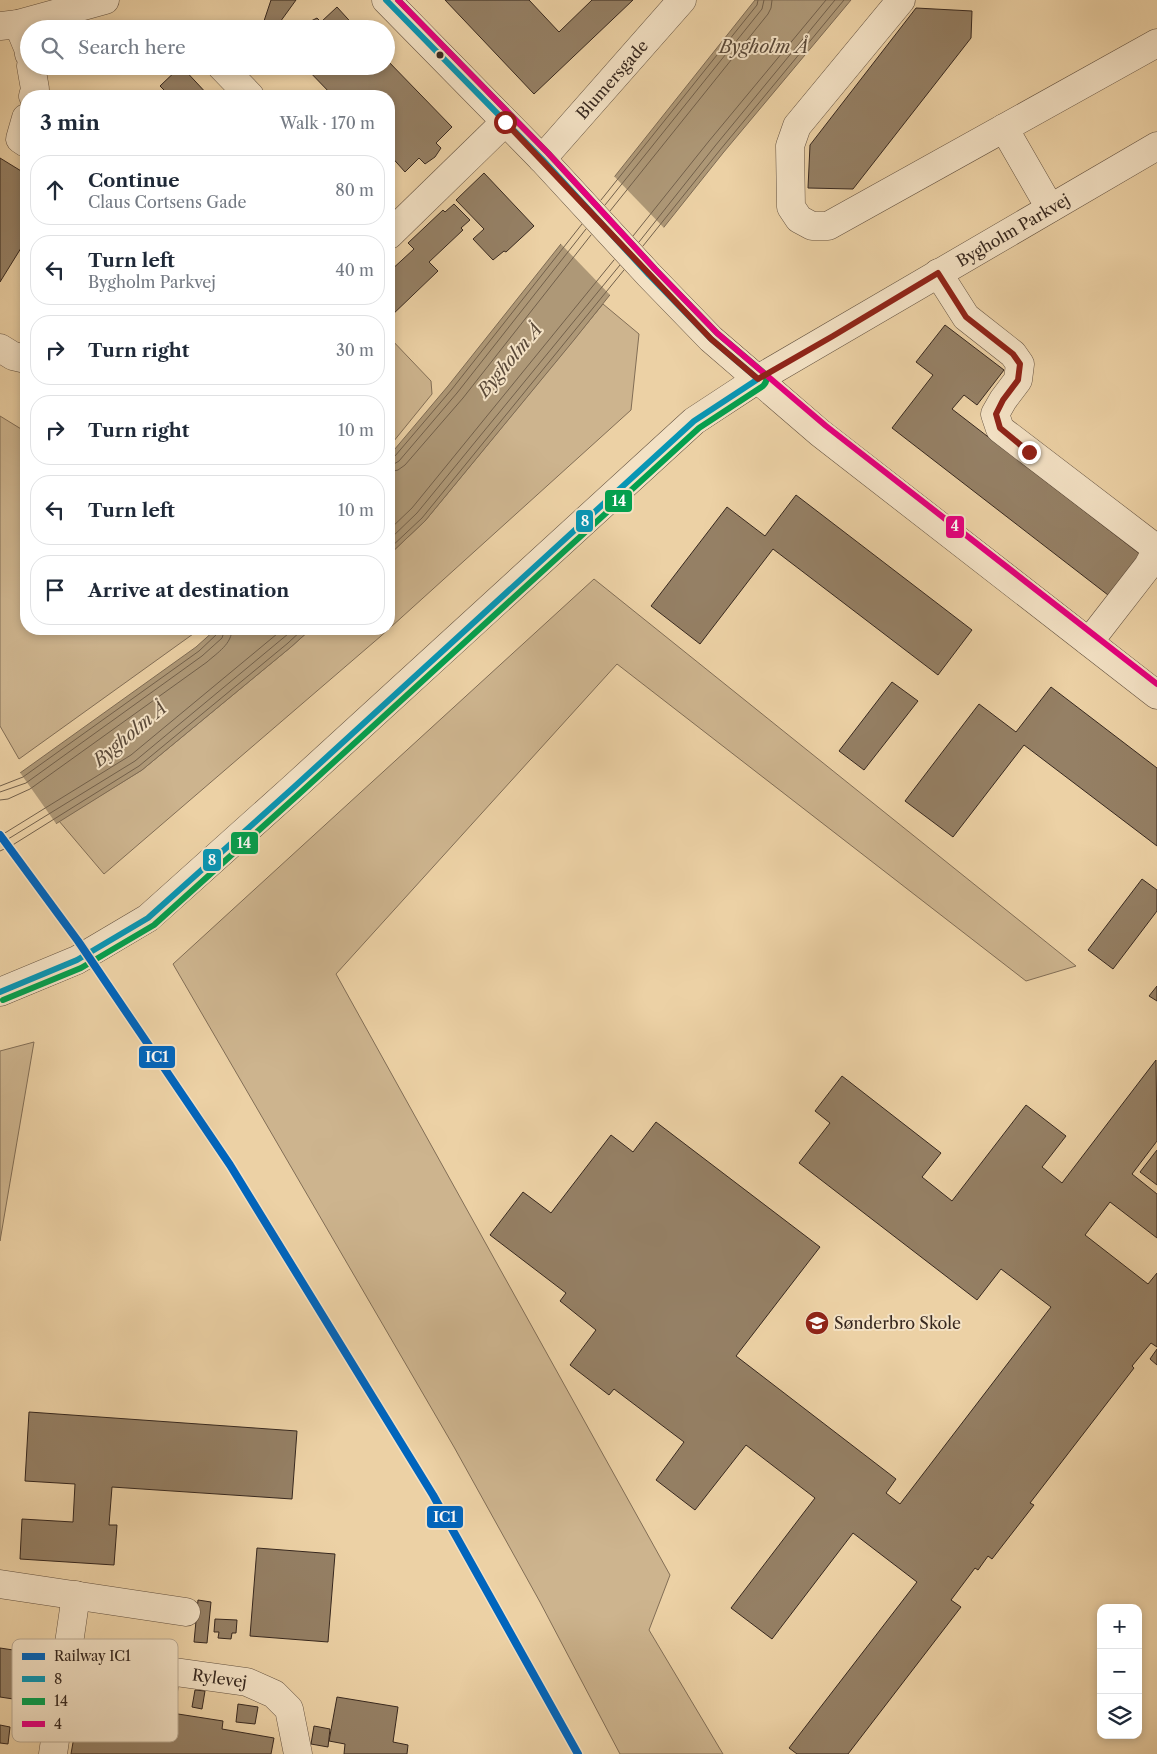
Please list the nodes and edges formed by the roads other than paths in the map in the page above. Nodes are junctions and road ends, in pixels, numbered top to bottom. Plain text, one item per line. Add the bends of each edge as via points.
1 (105, 0) edge
2 (386, 0) edge
3 (682, 0) edge
4 (901, 0) edge
5 (28, 20) edge
6 (9, 25) edge
7 (20, 38) edge
8 (1157, 43) edge
9 (33, 75) edge
10 (230, 75) edge
11 (35, 90) edge
12 (244, 90) edge
13 (505, 122) junction
14 (1004, 128) junction
15 (1157, 146) edge
16 (542, 159) junction
17 (1050, 208) junction
18 (395, 229) edge
19 (938, 273) junction
20 (0, 348) edge
21 (20, 358) edge
22 (758, 379) junction
23 (1089, 642) junction
24 (1157, 696) edge
25 (0, 992) edge
26 (0, 1584) edge
27 (76, 1595) junction
28 (186, 1612) dead end
29 (70, 1639) edge
30 (178, 1672) edge
31 (298, 1754) edge

1 - 5 street
2 - 13 street
3 - 16 street, Blumersgade
4 - 14 street via 797,126 790,146 792,207 799,219 812,226 828,226
6 - 7 street
8 - 14 street
9 - 11 street
10 - 12 street
13 - 16 street
13 - 18 street
14 - 17 street
15 - 17 street, Bygholm Parkvej
16 - 22 street via 649,276 711,339
17 - 19 street, Bygholm Parkvej
19 - 22 street, Bygholm Parkvej
19 - 23 street via 966,317 1013,354 1020,364 1018,380 996,414 1000,428 1156,549 1148,566
20 - 21 street
22 - 23 street via 826,438
22 - 25 street, Bygholm Parkvej via 694,421 148,918 78,960
23 - 24 street
26 - 27 street
27 - 28 street
27 - 29 street
30 - 31 street, Rylevej via 247,1682 274,1694 289,1709

